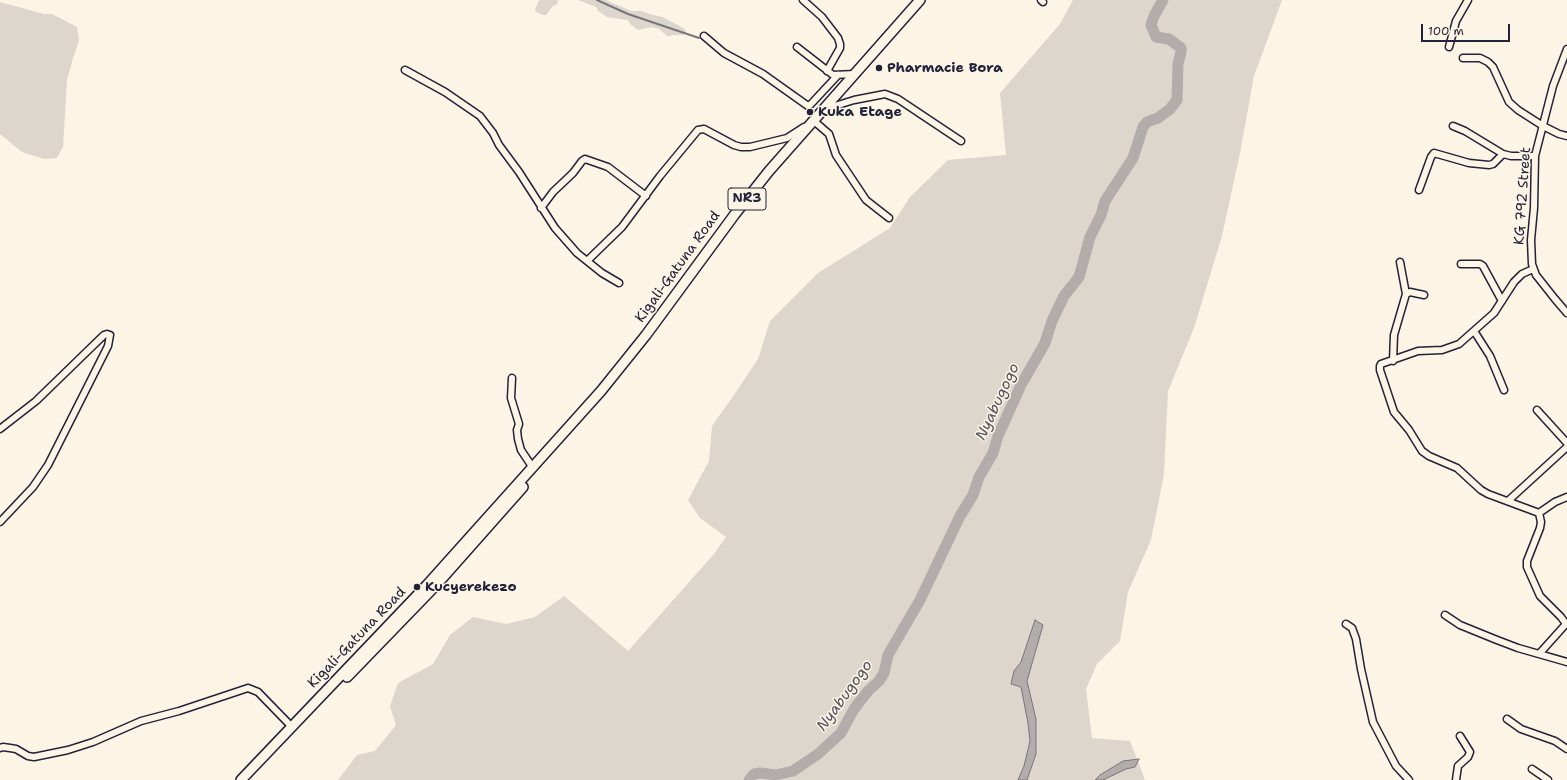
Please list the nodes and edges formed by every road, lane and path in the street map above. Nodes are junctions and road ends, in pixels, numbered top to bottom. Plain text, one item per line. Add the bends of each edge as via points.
1 (803, 0) edge
2 (920, 0) edge
3 (1468, 0) edge
4 (704, 36) dead end
5 (797, 47) dead end
6 (1449, 47) dead end
7 (1567, 50) edge
8 (1463, 58) dead end
9 (405, 70) dead end
10 (827, 71) junction
11 (856, 74) junction
12 (838, 75) junction
13 (823, 110) junction
14 (814, 120) junction
15 (1454, 126) dead end
16 (1543, 126) junction
17 (1567, 136) edge
18 (961, 141) dead end
19 (1503, 154) junction
20 (1534, 156) junction
21 (1419, 190) dead end
22 (646, 196) junction
23 (541, 208) junction
24 (889, 218) dead end
25 (587, 261) junction
26 (1400, 262) dead end
27 (1460, 264) dead end
28 (1533, 269) junction
29 (619, 283) dead end
30 (1406, 294) junction
31 (1424, 295) dead end
32 (1502, 301) junction
33 (1567, 313) edge
34 (1474, 331) junction
35 (1393, 361) junction
36 (512, 378) dead end
37 (1504, 390) dead end
38 (586, 407) junction
39 (1537, 410) dead end
40 (0, 429) edge
41 (1567, 443) edge
42 (1567, 447) edge
43 (533, 468) junction
44 (1567, 497) edge
45 (1509, 500) junction
46 (1539, 513) junction
47 (0, 522) edge
48 (1445, 615) dead end
49 (1566, 623) edge
50 (1346, 624) dead end
51 (1539, 654) junction
52 (1567, 662) edge
53 (1507, 719) dead end
54 (292, 726) junction
55 (1460, 736) dead end
56 (0, 748) edge
57 (1567, 749) edge
58 (1532, 769) dead end
59 (241, 780) edge
60 (247, 780) edge
61 (1409, 780) edge
62 (1456, 780) edge
63 (1548, 780) edge

1 - 10 street via 822,17 838,38 840,48
2 - 11 highway, Kigali-Gatuna Road / NR3
3 - 6 street via 1456,21
4 - 12 street via 724,53 753,68 808,106
5 - 10 street
7 - 16 street, KG 792 Street via 1553,86
8 - 16 street via 1480,58 1488,62 1493,67 1509,102
9 - 23 street via 445,92 480,116
10 - 12 street
11 - 12 street
11 - 13 highway, Kigali-Gatuna Road / NR3
13 - 14 highway, Kigali-Gatuna Road / NR3
13 - 18 street via 885,94 898,99
14 - 22 street via 786,138 750,147 734,145 700,129
14 - 24 street via 829,134 836,155 866,200
14 - 38 highway, Kigali-Gatuna Road / NR3 via 769,171 646,335
15 - 19 street
16 - 17 street
16 - 20 street, KG 792 Street
19 - 20 street
19 - 21 street via 1490,165 1469,163 1434,153
20 - 28 street, KG 792 Street via 1531,240
22 - 23 street via 608,167 585,159
22 - 25 street via 622,227
23 - 25 street via 566,241
25 - 29 street
26 - 30 street
27 - 32 street via 1483,266
28 - 32 street via 1522,274 1514,282
28 - 33 street, KG 792 Street
30 - 31 street via 1410,292
30 - 35 street via 1394,335
32 - 34 street via 1494,313
34 - 35 street via 1451,348 1418,351
34 - 37 street via 1490,356
35 - 45 street via 1381,364 1380,370 1394,412 1422,451 1457,468 1488,494
36 - 43 street via 511,398 520,424 517,430 518,439 521,450
38 - 43 highway, Kigali-Gatuna Road / NR3
38 - 60 highway, Kigali-Gatuna Road / NR3 via 520,491 438,583
39 - 41 street
40 - 47 street via 36,401 104,335 110,335 105,352 48,465 30,491
42 - 45 street
43 - 54 highway, Kigali-Gatuna Road / NR3 via 427,585
44 - 46 street
45 - 46 street
46 - 49 street via 1540,528 1527,567 1540,596
48 - 51 street via 1460,625
49 - 51 street
50 - 61 street via 1352,628 1356,639 1373,722 1396,766
51 - 52 street
53 - 57 street via 1521,729 1555,741
54 - 56 street via 258,692 248,688 141,721 68,750 34,757 16,749
54 - 59 highway, Kigali-Gatuna Road / NR3
55 - 62 street via 1470,752 1458,766
58 - 63 street

